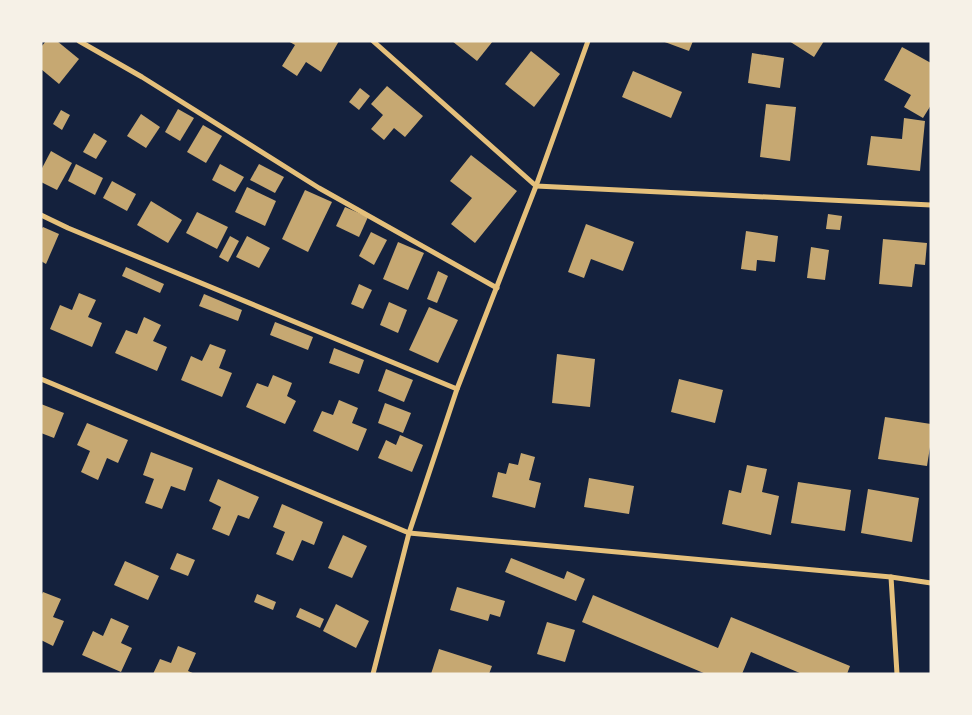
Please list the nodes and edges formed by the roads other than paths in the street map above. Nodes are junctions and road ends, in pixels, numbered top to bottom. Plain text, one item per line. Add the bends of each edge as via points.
1 (79, 41) edge
2 (372, 41) edge
3 (588, 41) edge
4 (536, 186) junction
5 (931, 204) edge
6 (41, 215) edge
7 (497, 288) junction
8 (41, 378) edge
9 (457, 389) junction
10 (409, 533) junction
11 (892, 577) junction
12 (931, 583) edge
13 (373, 674) edge
14 (897, 674) edge

1 - 7 street via 319,188
2 - 4 street
3 - 4 street
4 - 5 street
4 - 7 street
6 - 9 street
7 - 9 street
8 - 10 street
9 - 10 street
10 - 11 street
10 - 13 street
11 - 12 street
11 - 14 street

